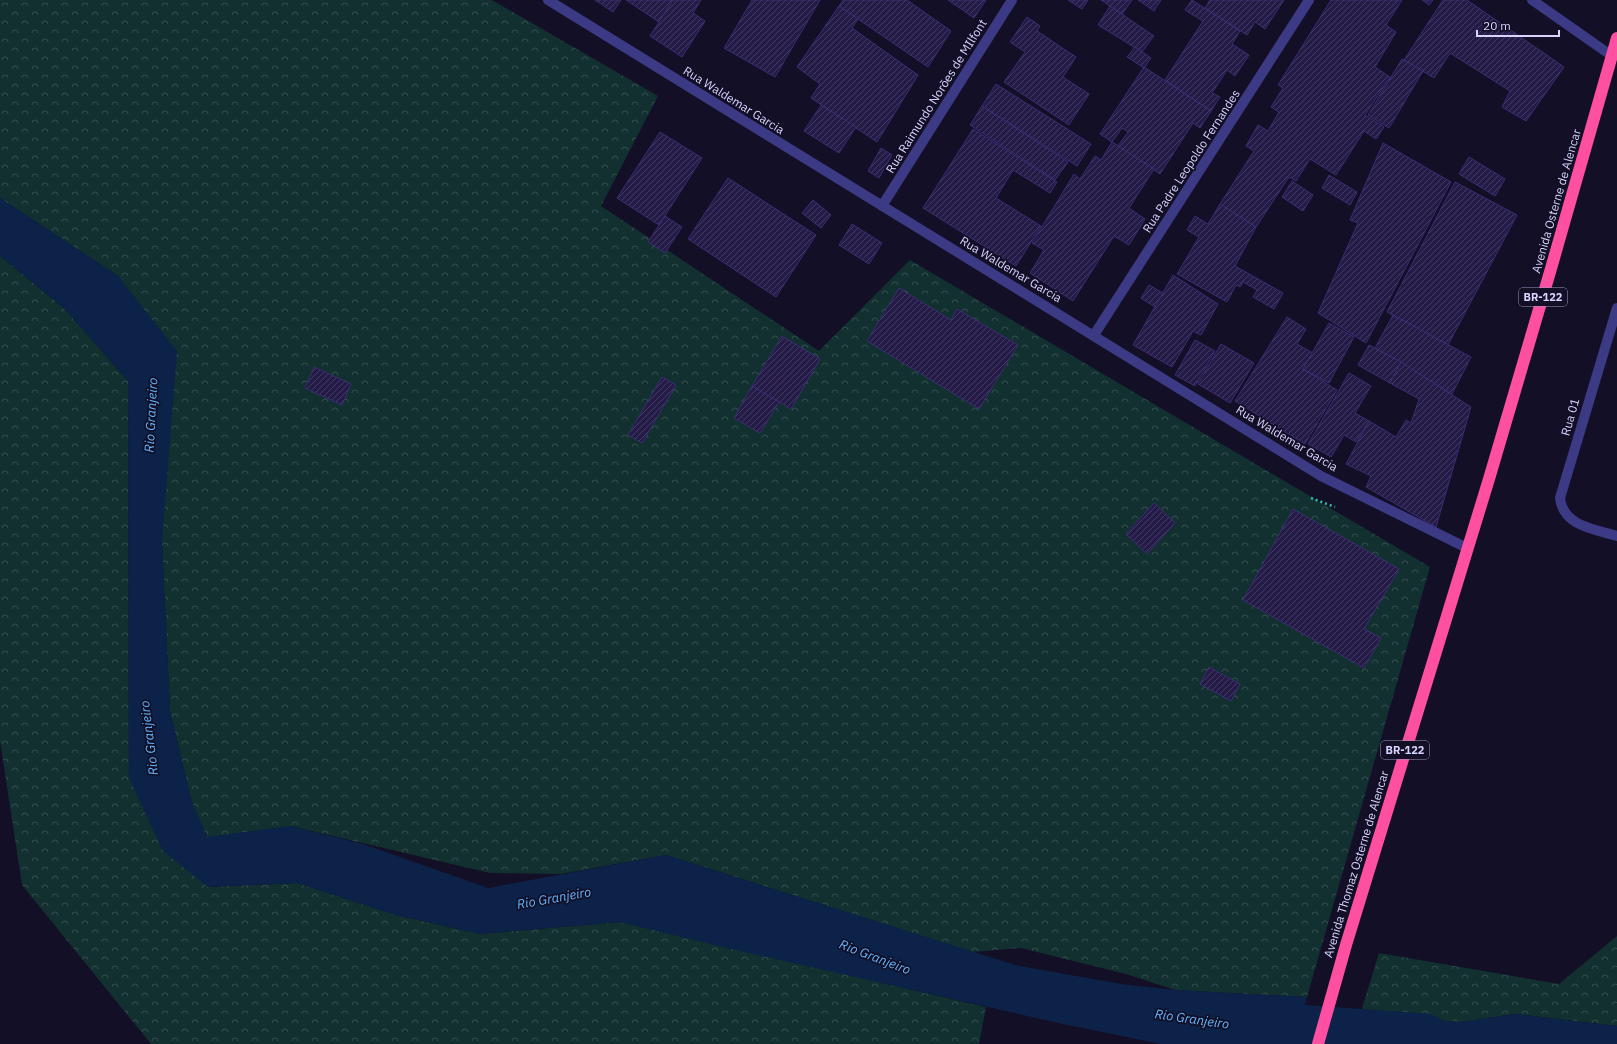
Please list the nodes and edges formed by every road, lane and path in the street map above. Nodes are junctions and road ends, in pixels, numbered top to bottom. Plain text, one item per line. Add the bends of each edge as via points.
1 (548, 0) edge
2 (1012, 0) edge
3 (1309, 0) edge
4 (1532, 0) edge
5 (1617, 38) edge
6 (1612, 56) junction
7 (882, 206) junction
8 (1617, 308) edge
9 (1616, 319) edge
10 (1094, 335) junction
11 (1617, 536) edge
12 (1466, 552) junction
13 (1318, 1044) edge

1 - 7 street, Rua Waldemar Garcia
2 - 7 street, Rua Raimundo Norões de MIlfont
3 - 10 street, Rua Padre Leopoldo Fernandes
4 - 6 street
5 - 6 highway, Avenida Osterne de Alencar / BR-122
6 - 12 highway, Avenida Osterne de Alencar / BR-122
7 - 10 street, Rua Waldemar Garcia
8 - 9 street, Rua 01
9 - 11 street, Rua 01 via 1560,498 1561,507 1568,518
10 - 12 street, Rua Waldemar Garcia via 1321,476
12 - 13 highway, Avenida Thomaz Osterne de Alencar / BR-122

